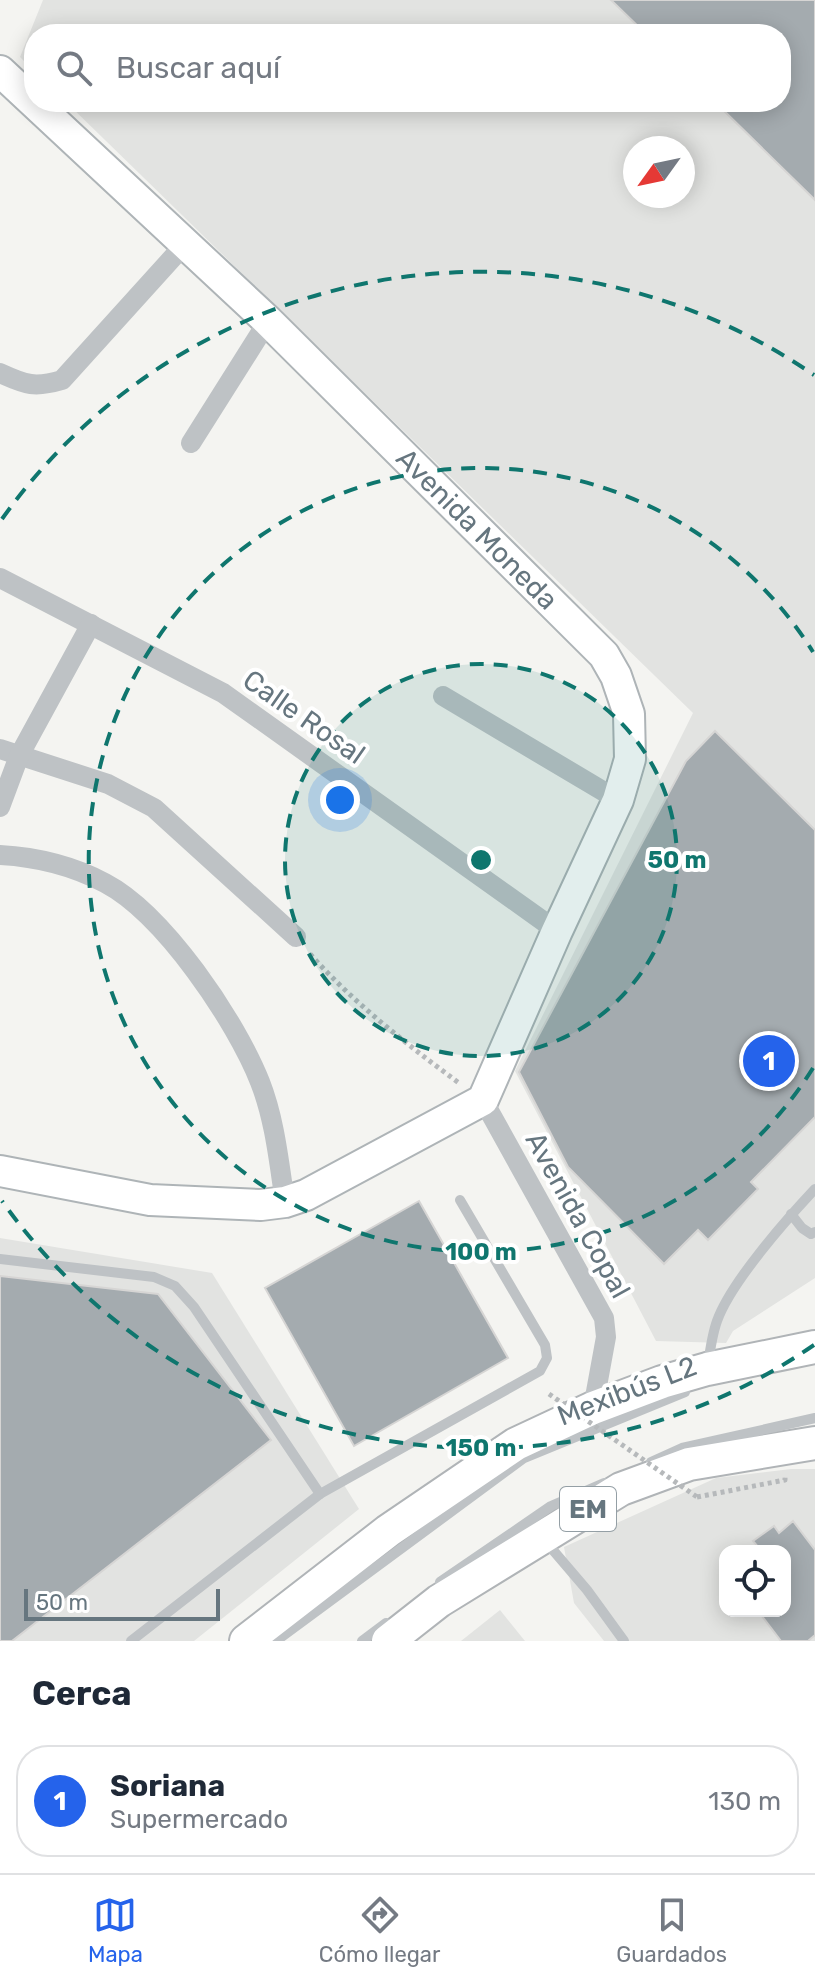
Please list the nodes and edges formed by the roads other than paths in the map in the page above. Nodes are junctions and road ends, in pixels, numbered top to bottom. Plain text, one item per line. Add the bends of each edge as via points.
1 (0, 71) edge
2 (24, 93) edge
3 (44, 112) edge
4 (185, 244) junction
5 (268, 321) junction
6 (0, 373) edge
7 (191, 443) dead end
8 (0, 578) edge
9 (91, 624) junction
10 (443, 696) dead end
11 (9, 752) edge
12 (618, 800) junction
13 (0, 807) edge
14 (0, 855) edge
15 (557, 931) junction
16 (296, 937) road end
17 (483, 1100) junction
18 (0, 1171) edge
19 (815, 1189) edge
20 (460, 1200) dead end
21 (285, 1202) junction
22 (791, 1214) junction
23 (815, 1232) edge
24 (0, 1259) edge
25 (813, 1346) edge
26 (763, 1369) dead end
27 (713, 1378) junction
28 (593, 1408) junction
29 (814, 1438) edge
30 (639, 1467) dead end
31 (610, 1480) dead end
32 (320, 1494) junction
33 (542, 1538) junction
34 (434, 1587) dead end
35 (393, 1627) edge
36 (131, 1641) edge
37 (246, 1641) edge
38 (276, 1641) edge
39 (362, 1641) edge
40 (624, 1641) edge

1 - 2 main road, Avenida Moneda
3 - 4 main road, Avenida Moneda
4 - 5 main road, Avenida Moneda
4 - 6 street via 62,380 41,386
5 - 7 street
5 - 12 main road, Avenida Moneda via 604,655 629,714 630,759
8 - 9 street, Calle Rosal
9 - 11 street
9 - 15 street, Calle Rosal via 223,693
10 - 12 street
11 - 13 street
11 - 16 street via 108,784 154,808
12 - 15 main road, Avenida Moneda
14 - 21 street via 49,861 106,883 148,915 190,962 261,1083
15 - 17 main road, Avenida Moneda
17 - 21 main road
17 - 28 street, Avenida Copal via 604,1318 606,1337
18 - 21 main road via 150,1200
19 - 22 lane
20 - 32 lane via 545,1345 547,1358 540,1371
22 - 23 lane via 802,1228
22 - 27 lane via 729,1296 713,1334
24 - 32 lane via 154,1277 175,1286
25 - 27 main road
26 - 27 lane, Mexibús L2
27 - 28 main road via 662,1382
27 - 38 lane, Mexibús L2 via 524,1458
28 - 37 main road via 516,1444 388,1531
29 - 30 lane via 682,1448
29 - 33 main road, EM via 689,1464 621,1489
31 - 34 lane via 551,1506
32 - 36 lane
33 - 35 main road, EM
33 - 40 lane
35 - 39 lane

